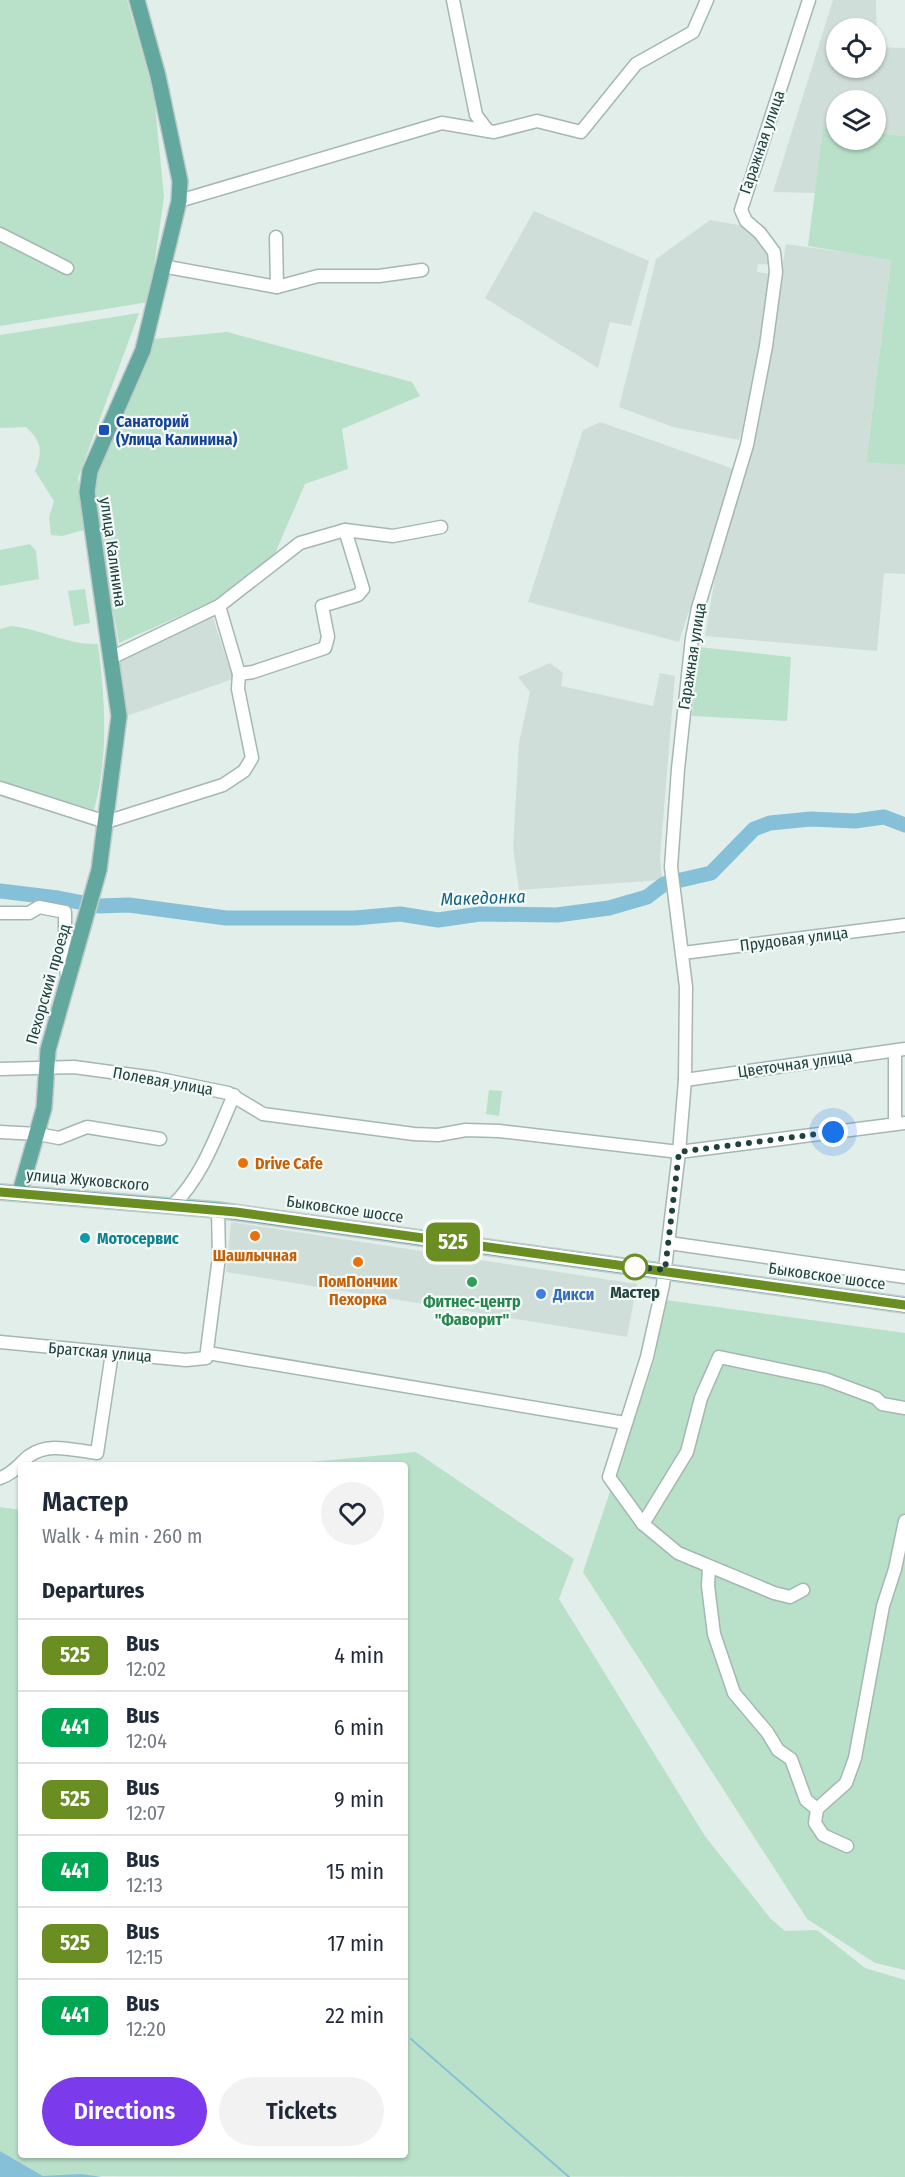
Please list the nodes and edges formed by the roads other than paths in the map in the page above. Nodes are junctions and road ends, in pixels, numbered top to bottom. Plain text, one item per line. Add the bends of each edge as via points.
1 (137, 0) edge
2 (453, 0) edge
3 (707, 0) edge
4 (809, 0) edge
5 (488, 131) junction
6 (179, 201) junction
7 (0, 234) edge
8 (276, 237) dead end
9 (162, 266) junction
10 (67, 268) dead end
11 (422, 270) dead end
12 (277, 287) junction
13 (441, 527) dead end
14 (345, 530) junction
15 (219, 606) junction
16 (111, 658) junction
17 (239, 674) junction
18 (0, 788) edge
19 (106, 822) junction
20 (90, 904) joint
21 (0, 913) edge
22 (905, 925) edge
23 (683, 953) junction
24 (68, 979) junction
25 (900, 1050) edge
26 (45, 1067) junction
27 (0, 1069) edge
28 (685, 1080) junction
29 (234, 1095) junction
30 (900, 1124) edge
31 (0, 1132) edge
32 (38, 1134) junction
33 (160, 1139) dead end
34 (679, 1152) junction
35 (0, 1192) edge
36 (20, 1192) junction
37 (173, 1205) junction
38 (218, 1210) junction
39 (669, 1243) junction
40 (665, 1270) junction
41 (905, 1277) edge
42 (905, 1305) edge
43 (0, 1342) edge
44 (112, 1353) junction
45 (204, 1357) junction
46 (905, 1408) edge
47 (625, 1423) junction
48 (23, 1462) edge
49 (18, 1467) edge
50 (0, 1478) edge
51 (905, 1521) edge
52 (643, 1524) junction
53 (709, 1567) junction
54 (803, 1590) dead end
55 (817, 1809) junction
56 (847, 1846) dead end

1 - 6 main road, улица Калинина via 180,181
2 - 5 street via 476,115
3 - 5 street via 693,32 636,64 581,132 537,121
4 - 23 street, Гаражная улица via 742,200 746,221 774,252 776,272 747,445 692,638 678,769 672,881
5 - 6 street via 442,123
6 - 9 main road, улица Калинина
7 - 10 street
8 - 12 street
9 - 12 street
9 - 16 main road, улица Калинина via 143,350 90,471 87,492
11 - 12 street via 379,276 318,276
13 - 14 street via 393,536
14 - 15 street via 300,543
14 - 17 street via 363,589 358,595 322,606 328,637 325,648
15 - 16 street
15 - 17 street
16 - 19 main road, улица Калинина via 118,716
17 - 19 street via 238,689 252,758 244,771 223,785
18 - 19 street
19 - 20 main road, улица Калинина
20 - 24 main road, Пехорский проезд
21 - 24 street via 29,913 39,908 65,912 62,949
22 - 23 street, Прудовая улица
23 - 28 street, Гаражная улица
24 - 26 main road, Пехорский проезд
25 - 28 street, Цветочная улица
25 - 30 street
26 - 27 street, Полевая улица
26 - 29 street, Полевая улица via 115,1072
26 - 32 main road, Пехорский проезд via 47,1093
28 - 34 street, Гаражная улица
29 - 34 street via 262,1114 292,1119 414,1134 499,1131
29 - 37 street, Полевая улица via 200,1170
30 - 34 street
31 - 32 street
32 - 33 street via 66,1138 87,1127
32 - 36 main road, Пехорский проезд
34 - 39 street, Гаражная улица
35 - 36 main road, улица Жуковского
36 - 37 main road, улица Жуковского
37 - 38 main road, Быковское шоссе
38 - 40 main road, Быковское шоссе
38 - 45 street via 219,1257
39 - 40 street, Гаражная улица
39 - 41 street
40 - 42 main road, Быковское шоссе
40 - 47 street, Гаражная улица via 646,1357
43 - 44 street, Братская улица
44 - 45 street, Братская улица
44 - 48 street via 98,1453 44,1447
45 - 47 street, Братская улица
46 - 52 street via 882,1404 876,1398 825,1379 719,1357 701,1398 687,1452
47 - 52 street, Гаражная улица via 609,1477
49 - 50 street
51 - 55 street via 883,1606 855,1758 846,1783
52 - 53 street via 678,1553
53 - 54 street via 790,1597
53 - 55 street via 714,1634 735,1693 790,1760 806,1800
55 - 56 street via 815,1823 823,1835

